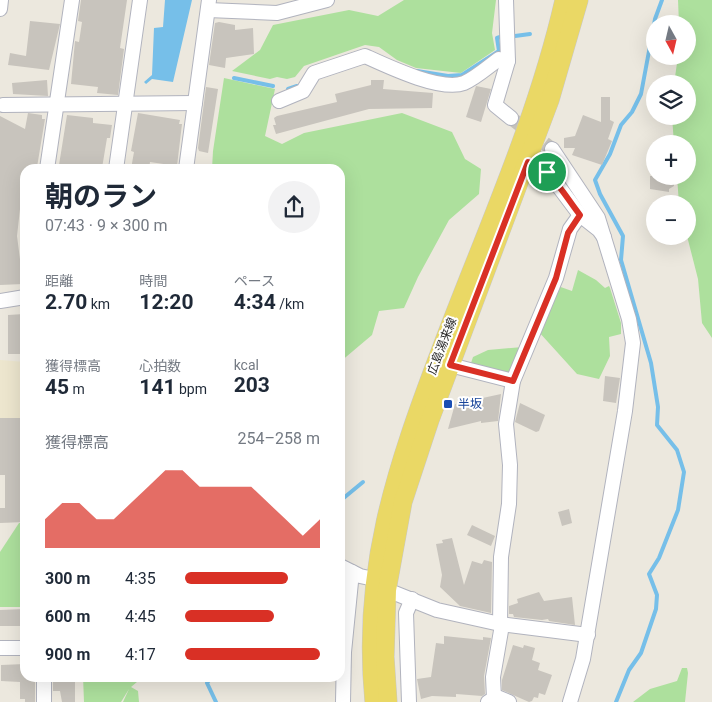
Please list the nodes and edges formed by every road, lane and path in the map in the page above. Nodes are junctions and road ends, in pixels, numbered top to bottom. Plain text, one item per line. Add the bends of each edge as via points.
1 (1, 0) edge
2 (72, 0) edge
3 (140, 0) edge
4 (327, 0) edge
5 (506, 0) edge
6 (564, 0) edge
7 (579, 0) edge
8 (209, 5) edge
9 (278, 7) edge
10 (0, 9) edge
11 (508, 61) junction
12 (279, 102) dead end
13 (126, 103) junction
14 (195, 103) junction
15 (56, 104) junction
16 (3, 105) dead end
17 (511, 118) tunnel mouth
18 (552, 149) tunnel mouth
19 (528, 162) junction
20 (48, 164) edge
21 (117, 164) edge
22 (187, 164) edge
23 (580, 215) junction
24 (605, 240) junction
25 (20, 298) edge
26 (0, 300) edge
27 (450, 365) junction
28 (513, 381) junction
29 (346, 569) edge
30 (380, 584) junction
31 (412, 599) junction
32 (345, 610) edge
33 (501, 625) junction
34 (588, 635) junction
35 (0, 648) edge
36 (20, 648) edge
37 (44, 682) edge
38 (343, 682) edge
39 (491, 700) edge
40 (44, 702) edge
41 (343, 702) edge
42 (374, 702) edge
43 (388, 702) edge
44 (409, 702) edge
45 (509, 702) edge
46 (570, 702) edge

1 - 10 street
2 - 15 street
3 - 13 street
4 - 9 street
5 - 11 street
6 - 30 main road, 広島湯来線 via 526,124 405,445 385,514
7 - 19 main road, 広島湯来線 via 562,65
8 - 9 street
8 - 14 street
11 - 12 street via 500,59 464,83 450,84 411,76 365,56 314,73 303,92
11 - 17 street via 495,105
13 - 14 street
13 - 15 street
13 - 21 street
14 - 22 street
15 - 16 street
15 - 20 street
18 - 24 street via 596,214
19 - 23 street via 550,175
19 - 27 main road, 広島湯来線
23 - 24 street via 599,230
23 - 28 street via 568,233 556,278
24 - 34 street via 632,331 633,356
25 - 26 street
27 - 28 street
27 - 30 main road, 広島湯来線 via 411,475
28 - 33 street via 506,424 510,465 509,504 501,557
29 - 30 street
29 - 32 street
30 - 31 street
30 - 42 main road, 広島湯来線 via 371,645
30 - 43 main road, 広島湯来線
31 - 33 street via 437,610
31 - 44 street via 406,613
33 - 34 street
33 - 39 street
34 - 46 street
35 - 36 street
37 - 40 street
38 - 41 street
39 - 45 street via 501,698

